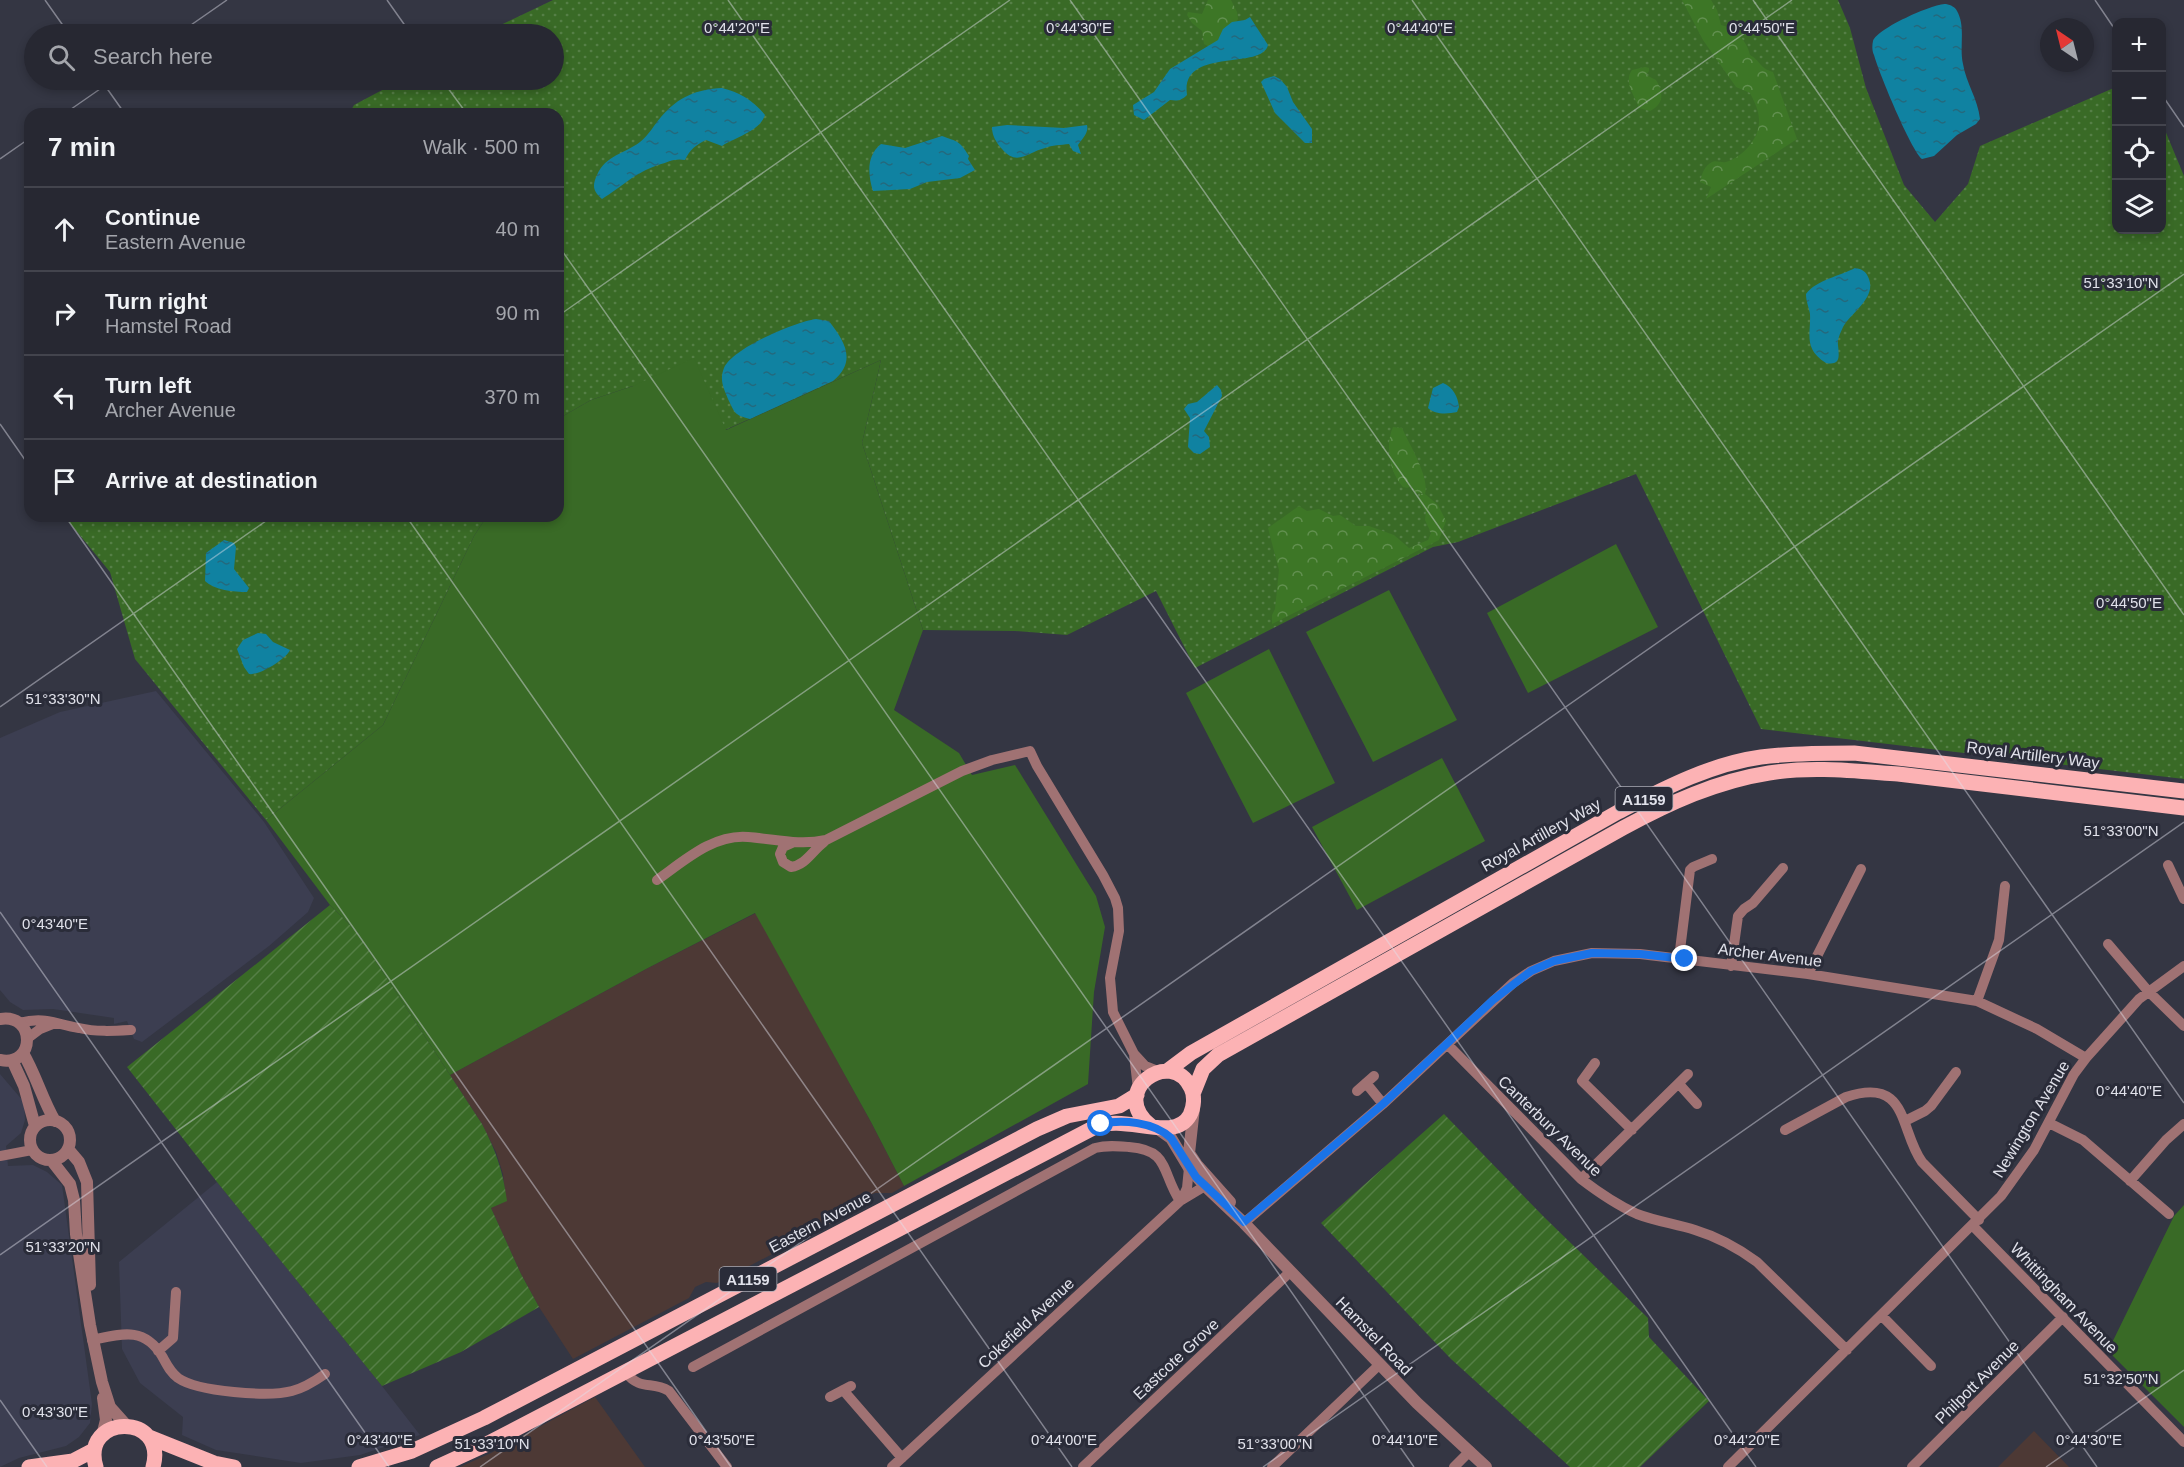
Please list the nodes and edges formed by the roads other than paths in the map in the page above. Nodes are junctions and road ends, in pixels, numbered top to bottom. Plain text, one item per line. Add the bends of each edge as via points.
1 (2184, 791) edge
2 (2184, 808) edge
3 (826, 840) junction
4 (792, 843) junction
5 (1712, 859) dead end
6 (2169, 865) dead end
7 (1783, 868) dead end
8 (1861, 869) dead end
9 (657, 880) dead end
10 (2005, 886) dead end
11 (2184, 899) edge
12 (2108, 944) dead end
13 (1679, 958) junction
14 (1731, 966) junction
15 (2184, 966) edge
16 (1808, 974) junction
17 (2148, 991) junction
18 (1977, 1001) junction
19 (2, 1016) edge
20 (58, 1022) junction
21 (19, 1023) junction
22 (2184, 1026) edge
23 (131, 1029) dead end
24 (27, 1038) junction
25 (1448, 1045) junction
26 (1134, 1054) junction
27 (11, 1058) edge
28 (2086, 1058) junction
29 (1595, 1062) dead end
30 (1163, 1071) junction
31 (1956, 1072) dead end
32 (1688, 1074) dead end
33 (1679, 1084) junction
34 (1357, 1091) dead end
35 (1137, 1092) junction
36 (1194, 1099) junction
37 (1383, 1104) junction
38 (1697, 1104) dead end
39 (1905, 1120) junction
40 (56, 1121) junction
41 (2049, 1123) junction
42 (2184, 1124) edge
43 (35, 1126) junction
44 (1154, 1127) junction
45 (1632, 1130) junction
46 (1785, 1130) dead end
47 (68, 1149) junction
48 (32, 1150) junction
49 (0, 1156) edge
50 (52, 1161) junction
51 (1193, 1167) junction
52 (1581, 1179) junction
53 (2130, 1181) junction
54 (1205, 1186) junction
55 (1180, 1202) junction
56 (2169, 1214) dead end
57 (1244, 1222) junction
58 (1976, 1223) junction
59 (1290, 1272) junction
60 (176, 1293) dead end
61 (1882, 1316) junction
62 (2063, 1317) junction
63 (90, 1325) junction
64 (92, 1340) junction
65 (1847, 1350) junction
66 (158, 1351) junction
67 (1379, 1365) junction
68 (1931, 1366) dead end
69 (693, 1367) dead end
70 (625, 1372) junction
71 (325, 1374) dead end
72 (102, 1382) junction
73 (830, 1397) dead end
74 (127, 1426) junction
75 (102, 1436) junction
76 (149, 1437) junction
77 (2184, 1442) edge
78 (94, 1450) junction
79 (1470, 1451) junction
80 (902, 1458) junction
81 (29, 1467) edge
82 (96, 1467) edge
83 (153, 1467) edge
84 (234, 1467) edge
85 (359, 1467) edge
86 (437, 1467) edge
87 (727, 1467) edge
88 (892, 1467) edge
89 (1083, 1467) edge
90 (1272, 1467) edge
91 (1454, 1467) edge
92 (1486, 1467) edge
93 (1728, 1467) edge
94 (1912, 1467) edge

1 - 30 main road, Royal Artillery Way / A1159 via 1854,753 1759,757 1714,768 1618,812
2 - 36 main road, Royal Artillery Way / A1159 via 1851,770 1771,772 1725,783 1688,796 1623,828 1218,1055 1203,1069
3 - 4 street
3 - 4 street via 806,860 791,867 780,854 783,847
3 - 26 street via 962,771 1030,751 1115,898 1119,931 1110,978 1111,1001
4 - 9 street via 746,837 724,840 694,854
5 - 13 street via 1690,870
6 - 11 street
7 - 14 street via 1738,916
8 - 16 street
10 - 18 street via 1999,940
12 - 17 street
13 - 14 street, Archer Avenue
13 - 25 street, Archer Avenue via 1603,953 1554,961 1513,983
14 - 16 street, Archer Avenue
15 - 17 street, Newington Avenue
16 - 18 street, Archer Avenue
17 - 22 street
17 - 28 street, Newington Avenue
18 - 28 street, Archer Avenue
19 - 21 street
20 - 21 street via 36,1019
20 - 23 street via 107,1032
20 - 24 street
21 - 24 street
24 - 27 street
25 - 37 street, Archer Avenue
25 - 52 street, Canterbury Avenue
26 - 30 street via 1145,1066
26 - 35 street
27 - 40 street via 33,1069
27 - 43 street
28 - 41 street, Newington Avenue
29 - 45 street via 1581,1081
30 - 35 main road, Eastern Avenue via 1150,1075
30 - 36 main road via 1185,1079
31 - 39 street via 1931,1106
32 - 33 street
33 - 38 street
33 - 45 street
34 - 37 street via 1370,1080
35 - 44 main road via 1138,1112
35 - 85 main road, Eastern Avenue / A1159 via 1119,1106 1067,1116 1044,1125 484,1418 412,1451
36 - 44 main road via 1189,1117 1179,1126
36 - 51 street, Hamstel Road via 1189,1153
37 - 57 street, Archer Avenue
39 - 46 street via 1888,1098 1864,1092 1846,1097
39 - 58 street, Whittingham Avenue via 1916,1154
40 - 43 street
40 - 47 street via 70,1135
41 - 53 street via 2083,1140
41 - 58 street, Newington Avenue via 2018,1175
42 - 53 street
43 - 48 street via 30,1137
44 - 51 street, Hamstel Road via 1171,1138
44 - 70 main road, A1159 via 1120,1122 1095,1127
45 - 52 street
47 - 50 street
47 - 63 street via 79,1162 87,1182
48 - 49 street
48 - 50 street
50 - 63 street via 70,1184
51 - 54 street, Hamstel Road
51 - 55 street
51 - 57 street, Hamstel Road via 1222,1193
52 - 65 street, Canterbury Avenue via 1637,1214 1704,1233 1742,1251
53 - 56 street
54 - 55 street, Cokefield Avenue
54 - 57 street, Hamstel Road
55 - 69 street via 1160,1159 1151,1150 1095,1148
55 - 80 street, Cokefield Avenue
57 - 59 street, Hamstel Road
58 - 61 street, Newington Avenue
58 - 62 street, Whittingham Avenue
59 - 67 street, Hamstel Road
59 - 89 street, Eastcote Grove
60 - 66 street via 173,1338
61 - 65 street, Newington Avenue
61 - 68 street
62 - 77 street, Whittingham Avenue
62 - 94 street, Philpott Avenue
63 - 64 street
64 - 66 street via 137,1335
64 - 72 street
65 - 93 street, Newington Avenue
66 - 71 street via 171,1372 189,1384 261,1395 294,1391
67 - 79 street, Hamstel Road
67 - 90 street
70 - 86 main road, A1159
70 - 87 street via 640,1385 669,1390
72 - 74 street via 110,1407
72 - 75 street via 106,1420
73 - 80 street via 847,1388
74 - 75 main road
74 - 76 main road
75 - 78 main road
76 - 83 main road via 155,1452
76 - 84 main road
78 - 81 main road via 73,1461
78 - 82 main road
79 - 91 street
79 - 92 street, Hamstel Road
80 - 88 street, Cokefield Avenue

